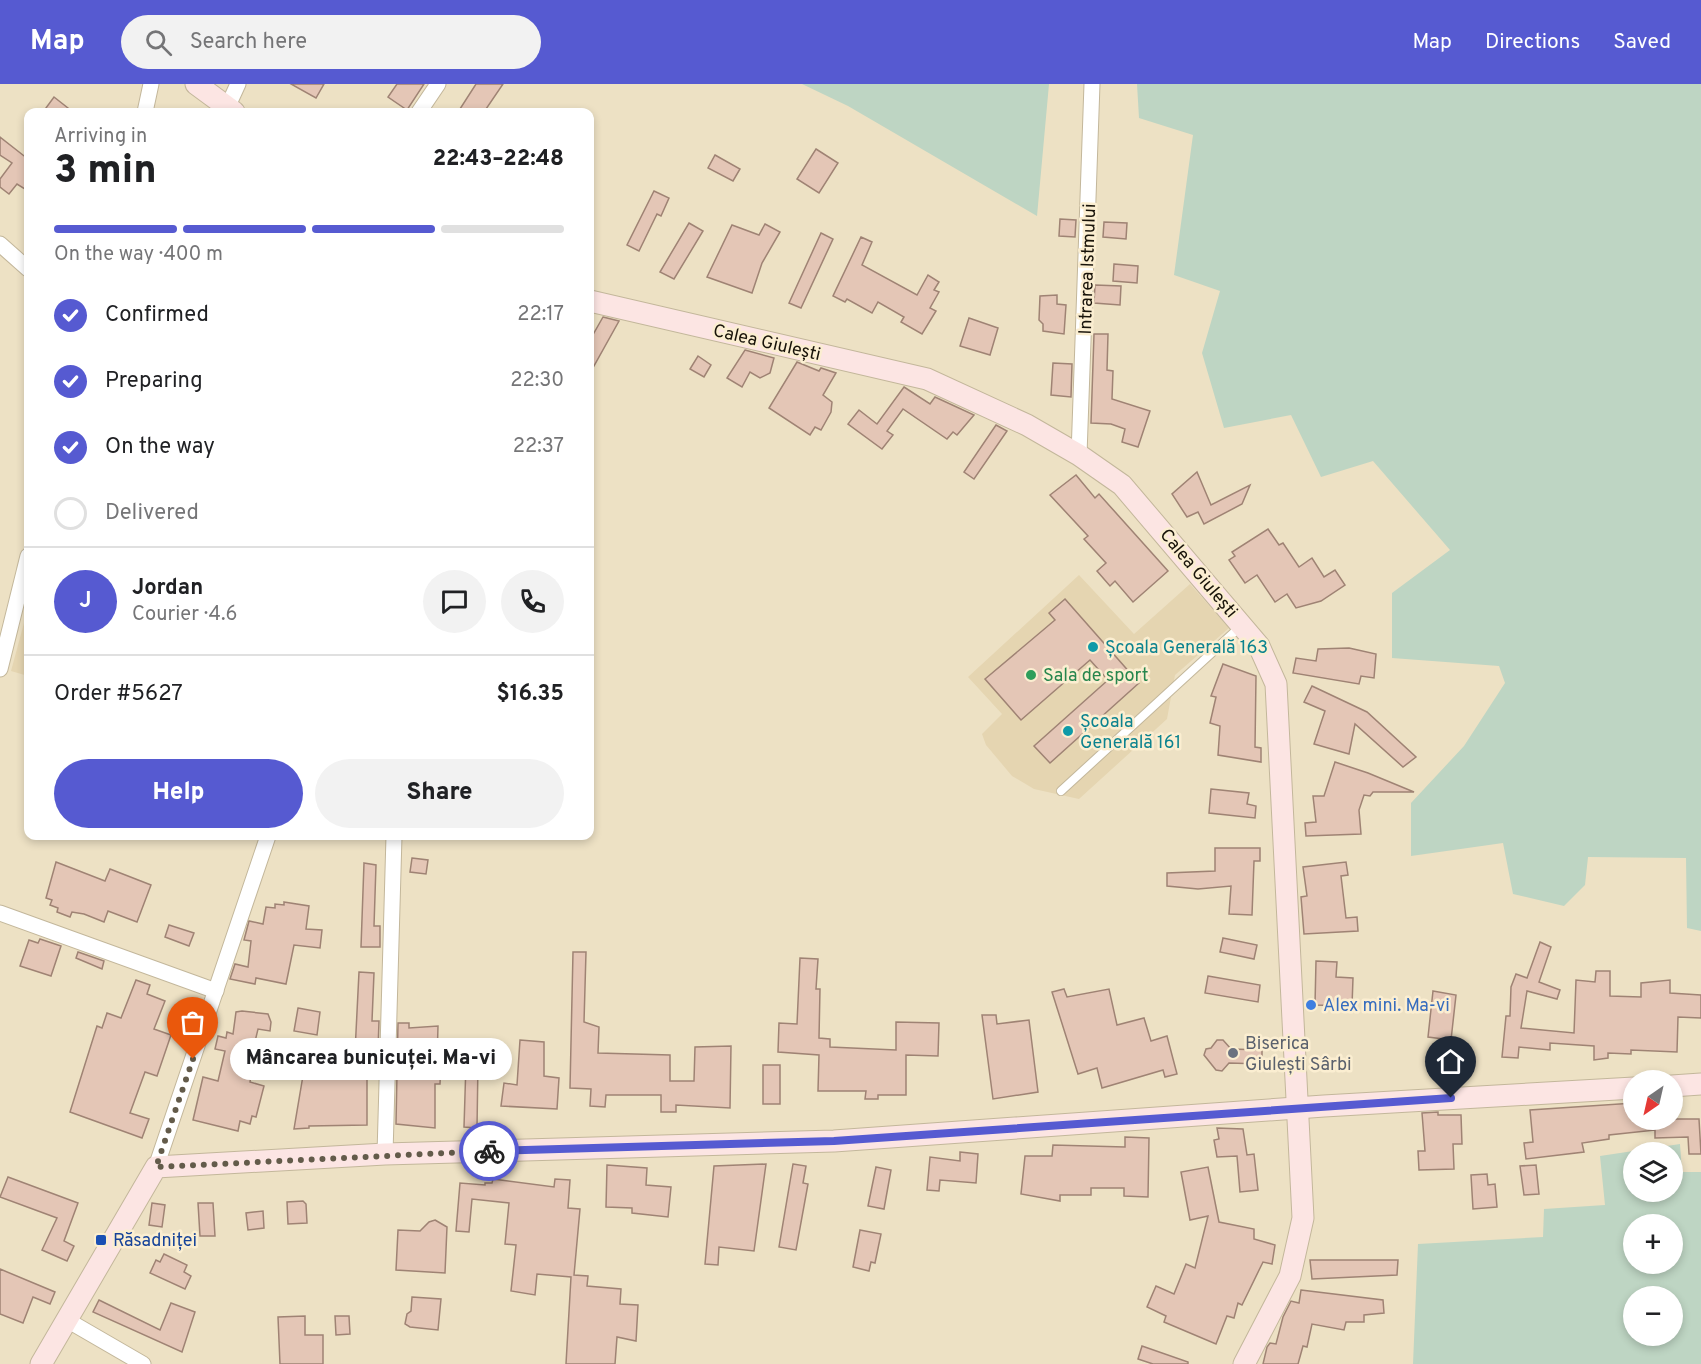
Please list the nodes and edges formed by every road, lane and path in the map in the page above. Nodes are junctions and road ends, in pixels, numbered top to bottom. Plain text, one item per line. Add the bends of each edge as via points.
1 (151, 84) edge
2 (196, 84) edge
3 (238, 84) edge
4 (438, 84) edge
5 (1092, 84) edge
6 (146, 108) edge
7 (227, 108) edge
8 (231, 108) edge
9 (422, 108) edge
10 (0, 244) edge
11 (24, 265) edge
12 (594, 302) edge
13 (1079, 454) junction
14 (24, 572) edge
15 (1242, 625) junction
16 (0, 669) edge
17 (1061, 791) dead end
18 (267, 840) edge
19 (394, 840) edge
20 (0, 913) edge
21 (216, 991) junction
22 (1701, 1084) edge
23 (1683, 1085) edge
24 (1623, 1089) edge
25 (1297, 1107) junction
26 (385, 1154) junction
27 (156, 1167) junction
28 (67, 1320) junction
29 (41, 1364) edge
30 (143, 1364) edge
31 (1244, 1364) edge

1 - 6 street
2 - 7 main road
3 - 8 street
4 - 9 street
5 - 13 street, Intrarea Istmului
10 - 11 street
12 - 13 main road, Calea Giulești via 927,379 1017,420
13 - 15 main road, Calea Giulești via 1122,485
14 - 16 street
15 - 17 lane
15 - 25 main road, Calea Giulești via 1260,646 1276,684
18 - 21 street
19 - 26 street
20 - 21 street
21 - 27 street
22 - 23 main road
24 - 25 main road
25 - 26 main road via 834,1141
25 - 31 main road, Calea Giulești via 1303,1218 1290,1276
26 - 27 main road
27 - 28 main road
28 - 29 main road
28 - 30 street

